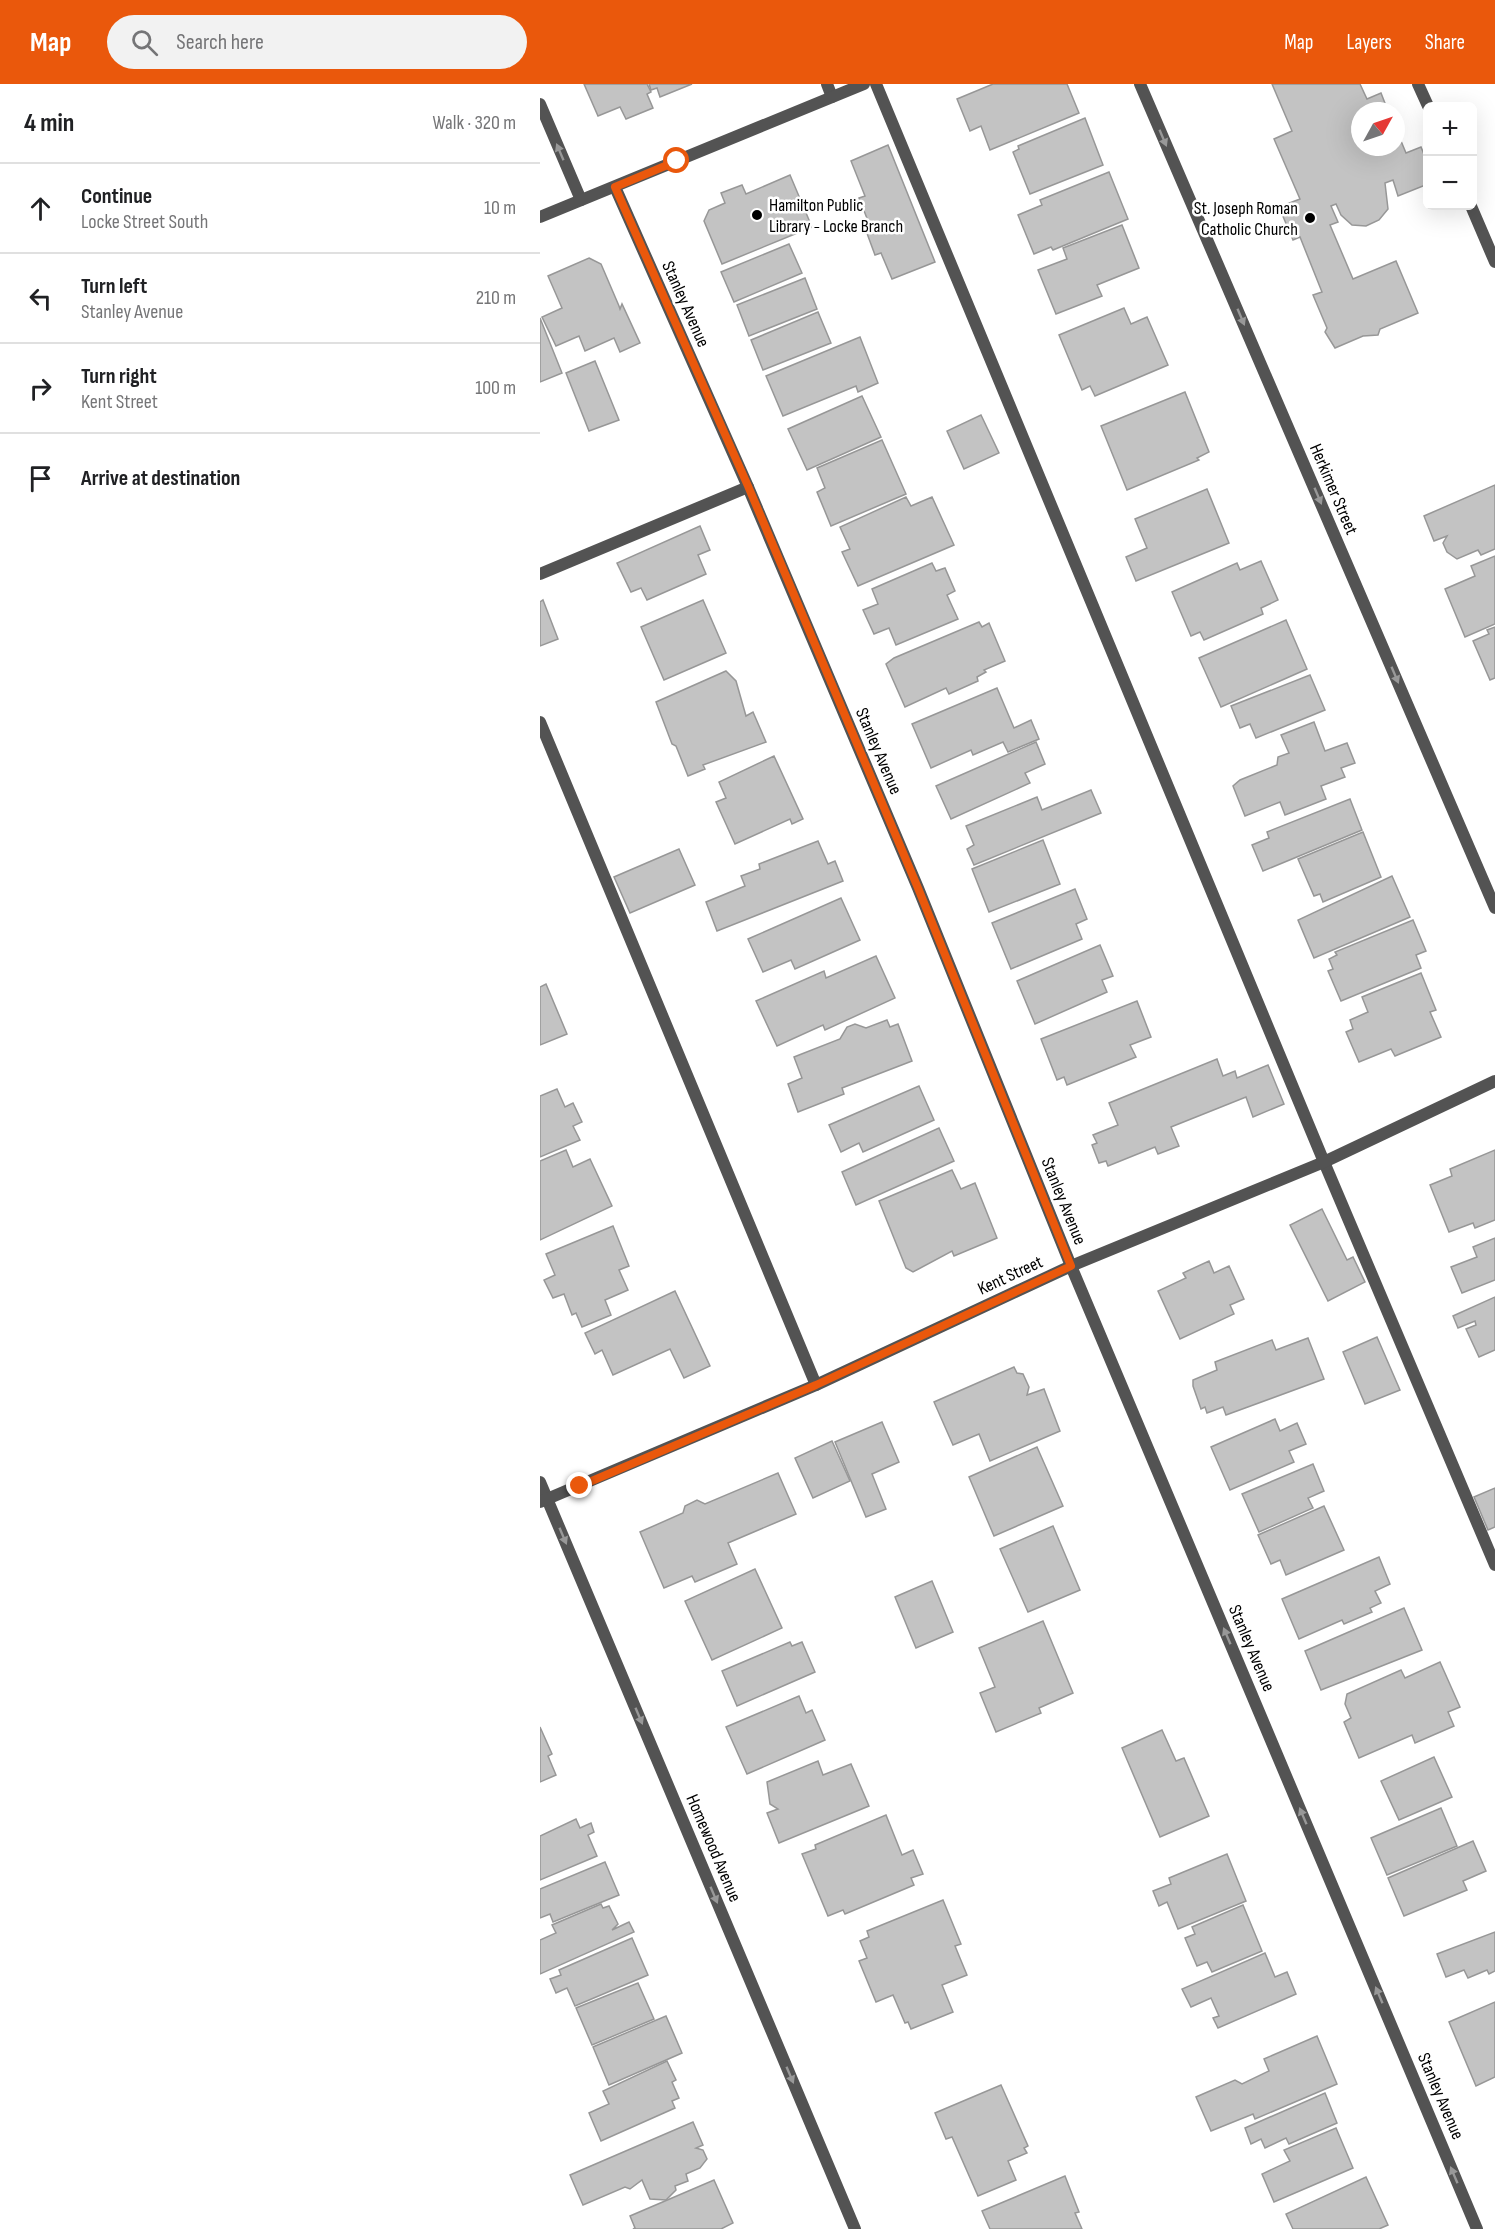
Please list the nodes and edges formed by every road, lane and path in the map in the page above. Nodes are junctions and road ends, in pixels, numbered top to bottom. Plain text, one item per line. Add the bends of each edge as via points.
1 (827, 84) edge
2 (864, 84) edge
3 (876, 84) edge
4 (1140, 84) edge
5 (1418, 84) edge
6 (832, 97) junction
7 (1426, 102) edge
8 (540, 104) edge
9 (615, 187) junction
10 (581, 200) junction
11 (1473, 210) edge
12 (540, 217) edge
13 (1495, 262) edge
14 (748, 486) junction
15 (540, 574) edge
16 (540, 722) edge
17 (1495, 908) edge
18 (1495, 1081) edge
19 (1324, 1162) junction
20 (1071, 1266) junction
21 (816, 1385) junction
22 (540, 1482) edge
23 (544, 1501) edge
24 (1495, 1565) edge
25 (855, 2229) edge
26 (1477, 2229) edge

1 - 6 street
2 - 6 street
3 - 19 street
4 -> 17 street, Herkimer Street
5 - 7 street
6 - 9 street
10 -> 8 street
9 - 10 street
9 - 14 street, Stanley Avenue
10 - 12 street
11 - 13 street
14 - 15 street
14 - 20 street, Stanley Avenue via 918,888
16 - 21 street
18 - 19 street, Kent Street
19 - 20 street, Kent Street
19 - 24 street
20 - 21 street, Kent Street
26 -> 20 street, Stanley Avenue
21 - 23 street, Kent Street
22 - 23 street, Homewood Avenue
23 -> 25 street, Homewood Avenue

